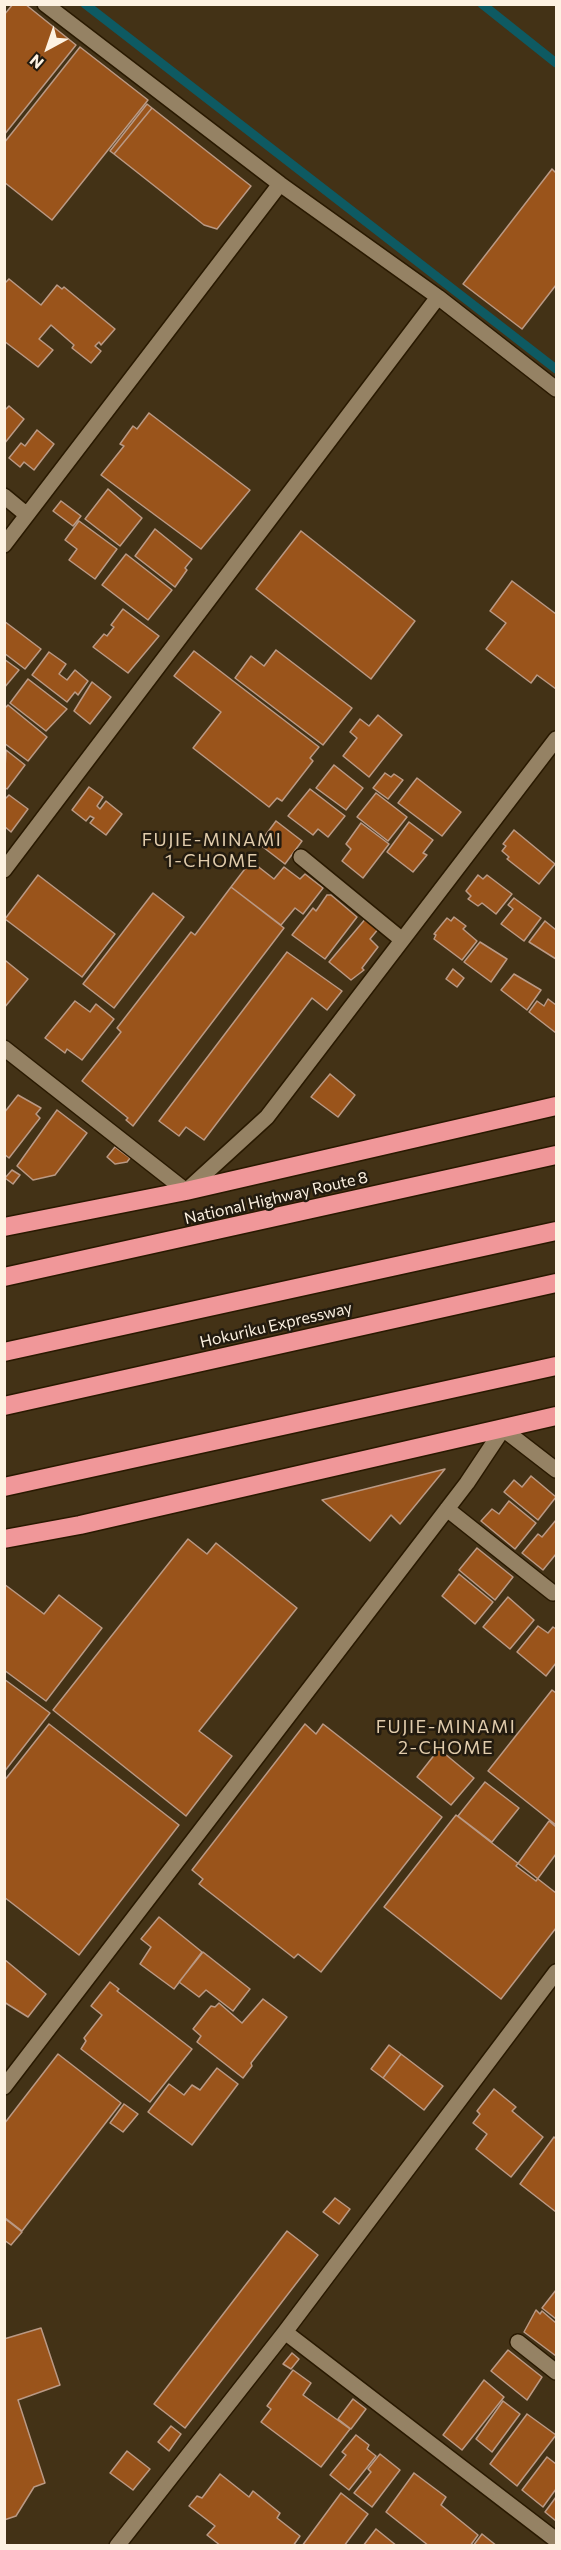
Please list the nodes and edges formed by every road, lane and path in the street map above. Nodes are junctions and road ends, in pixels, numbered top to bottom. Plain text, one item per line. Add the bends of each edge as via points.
1 (45, 4) edge
2 (280, 184) junction
3 (438, 297) junction
4 (556, 389) edge
5 (4, 496) edge
6 (27, 515) junction
7 (4, 545) edge
8 (556, 739) edge
9 (301, 857) dead end
10 (4, 870) edge
11 (401, 939) junction
12 (4, 1048) edge
13 (556, 1106) edge
14 (556, 1155) edge
15 (186, 1191) junction
16 (4, 1227) edge
17 (556, 1231) edge
18 (4, 1277) edge
19 (556, 1283) edge
20 (4, 1352) edge
21 (556, 1366) edge
22 (4, 1406) edge
23 (556, 1416) edge
24 (503, 1429) junction
25 (556, 1470) edge
26 (4, 1487) edge
27 (447, 1509) junction
28 (4, 1539) edge
29 (553, 1593) dead end
30 (556, 1972) edge
31 (4, 2087) edge
32 (285, 2332) junction
33 (518, 2342) dead end
34 (556, 2372) edge
35 (556, 2540) edge
36 (120, 2544) edge

1 - 2 street
2 - 3 street
2 - 6 street
3 - 4 street
3 - 10 street
5 - 6 street
6 - 7 street
8 - 11 street
9 - 11 street
11 - 15 street via 267,1117
12 - 15 street
13 - 15 highway
14 - 18 highway, National Highway Route 8
15 - 16 highway
17 - 20 highway, Hokuriku Expressway
19 - 22 highway, Hokuriku Expressway
21 - 26 highway
23 - 24 highway
24 - 25 street
24 - 27 street
24 - 28 highway
27 - 29 street
27 - 31 street
30 - 32 street
32 - 35 street
32 - 36 street
33 - 34 street

